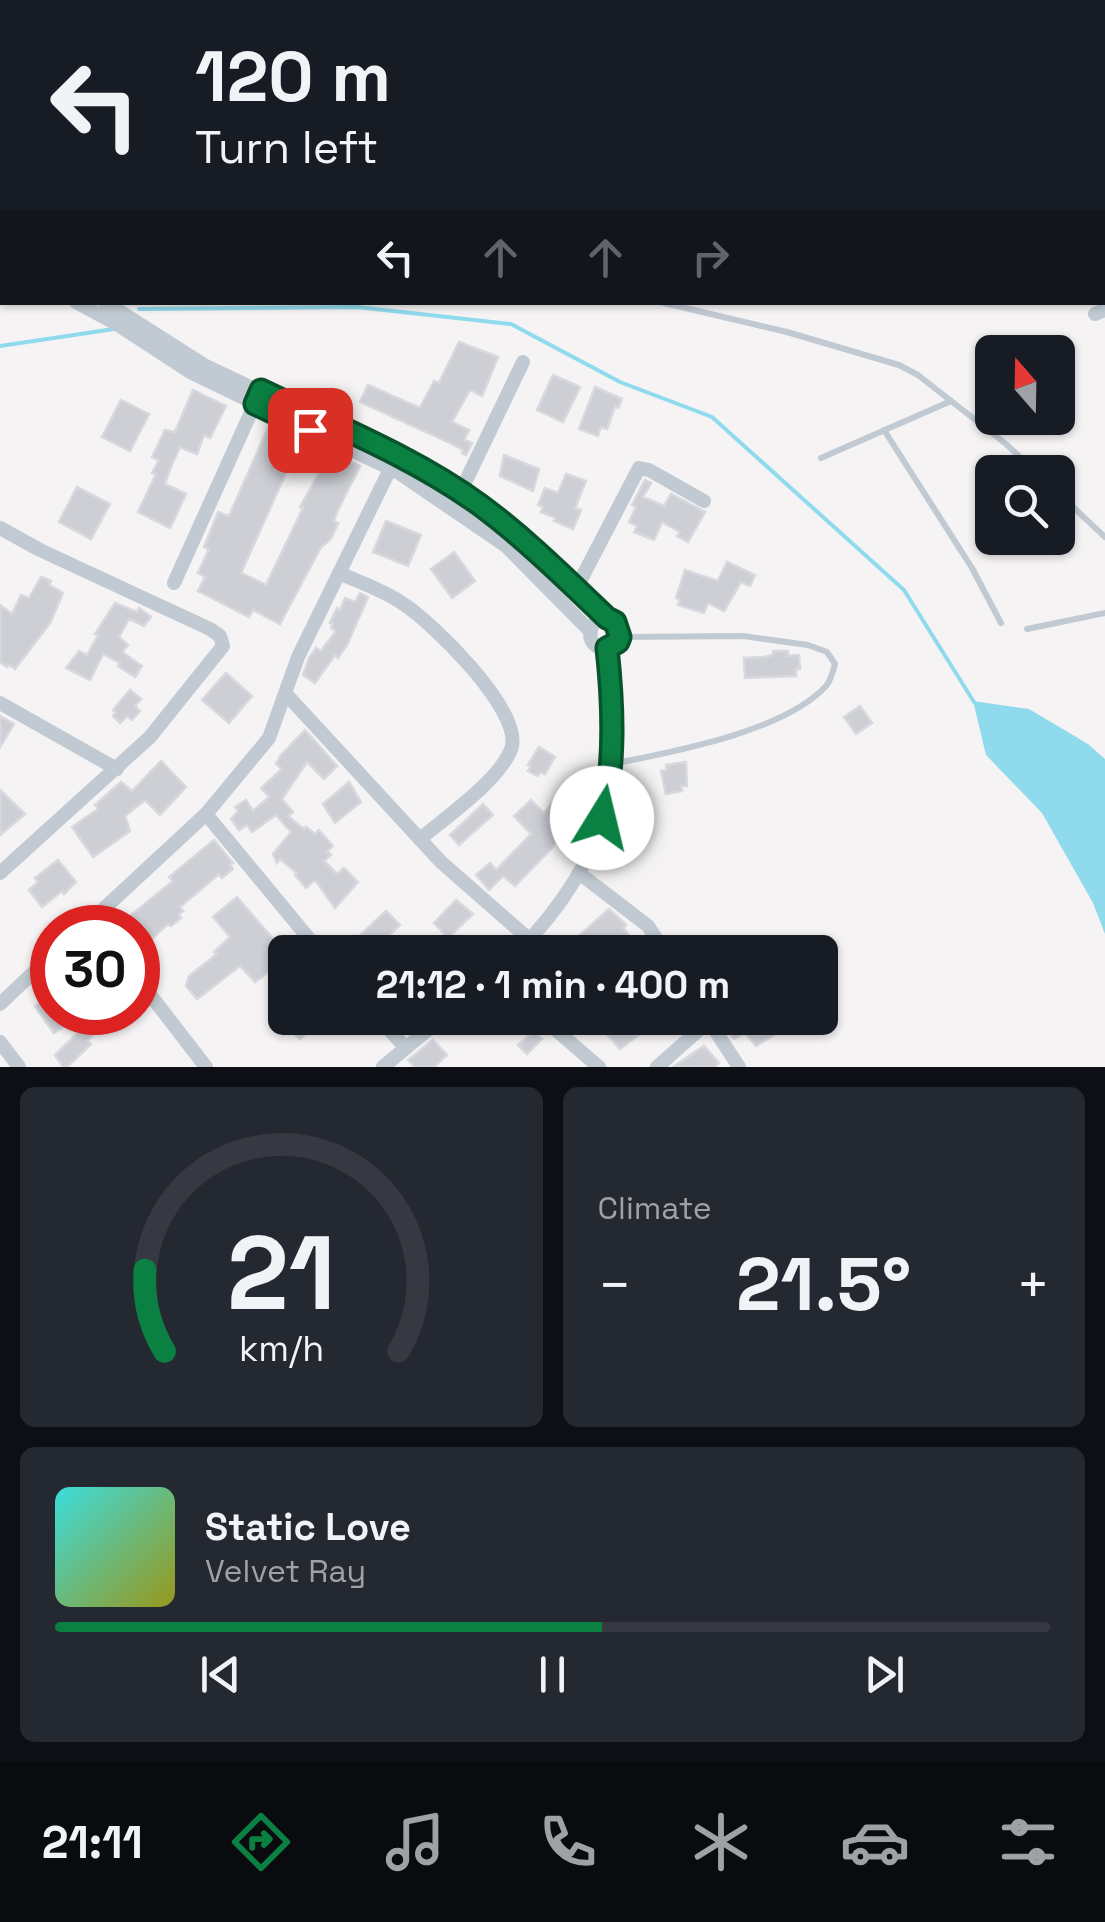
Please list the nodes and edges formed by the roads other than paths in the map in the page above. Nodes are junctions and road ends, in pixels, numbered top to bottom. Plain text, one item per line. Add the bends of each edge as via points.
1 (82, 305) edge
2 (110, 305) edge
3 (673, 305) edge
4 (524, 362) dead end
5 (258, 397) junction
6 (951, 401) junction
7 (884, 430) junction
8 (1018, 455) edge
9 (820, 458) dead end
10 (393, 462) junction
11 (460, 493) junction
12 (704, 500) dead end
13 (1075, 509) edge
14 (0, 528) edge
15 (1105, 537) edge
16 (339, 573) junction
17 (174, 584) dead end
18 (576, 589) junction
19 (1105, 613) edge
20 (607, 618) junction
21 (1001, 623) dead end
22 (1027, 630) dead end
23 (590, 632) junction
24 (620, 637) junction
25 (607, 648) junction
26 (286, 694) junction
27 (0, 703) edge
28 (610, 765) junction
29 (117, 770) junction
30 (206, 814) junction
31 (420, 839) junction
32 (0, 873) edge
33 (579, 873) junction
34 (112, 905) edge
35 (306, 935) edge
36 (524, 935) edge
37 (534, 935) edge
38 (654, 935) edge
39 (30, 976) edge
40 (0, 1004) edge
41 (160, 1007) edge
42 (394, 1035) edge
43 (422, 1035) edge
44 (562, 1035) edge
45 (691, 1035) edge
46 (718, 1035) edge
47 (0, 1042) edge
48 (406, 1048) junction
49 (18, 1066) edge
50 (206, 1067) edge
51 (383, 1067) edge
52 (599, 1067) edge
53 (656, 1067) edge
54 (739, 1067) edge

1 - 5 street via 190,372
2 - 5 street
3 - 6 lane via 899,366
4 - 11 street
5 - 10 street
5 - 17 street
6 - 7 lane
6 - 8 lane
7 - 9 lane
7 - 21 lane
10 - 11 street
10 - 16 street
10 - 23 street via 506,546
11 - 18 street
12 - 18 street via 639,468
13 - 15 lane
14 - 29 street via 220,636 218,657
16 - 26 street
16 - 31 street via 399,600 435,629 496,698 512,736 510,751 491,777
18 - 20 street
19 - 22 lane
20 - 23 street
20 - 24 street via 620,628
23 - 25 street via 592,642
24 - 25 street
24 - 28 lane via 772,639 827,652 835,664 829,683 774,720 680,751
25 - 28 street
26 - 30 street via 269,738
26 - 31 street
27 - 29 street
28 - 33 street via 602,818
29 - 32 street
30 - 34 street
30 - 35 street
31 - 36 street
33 - 37 street
33 - 38 street
39 - 40 street
41 - 50 street
42 - 48 street
43 - 48 street
44 - 52 street
45 - 53 street
46 - 54 street
47 - 49 street
48 - 51 street

